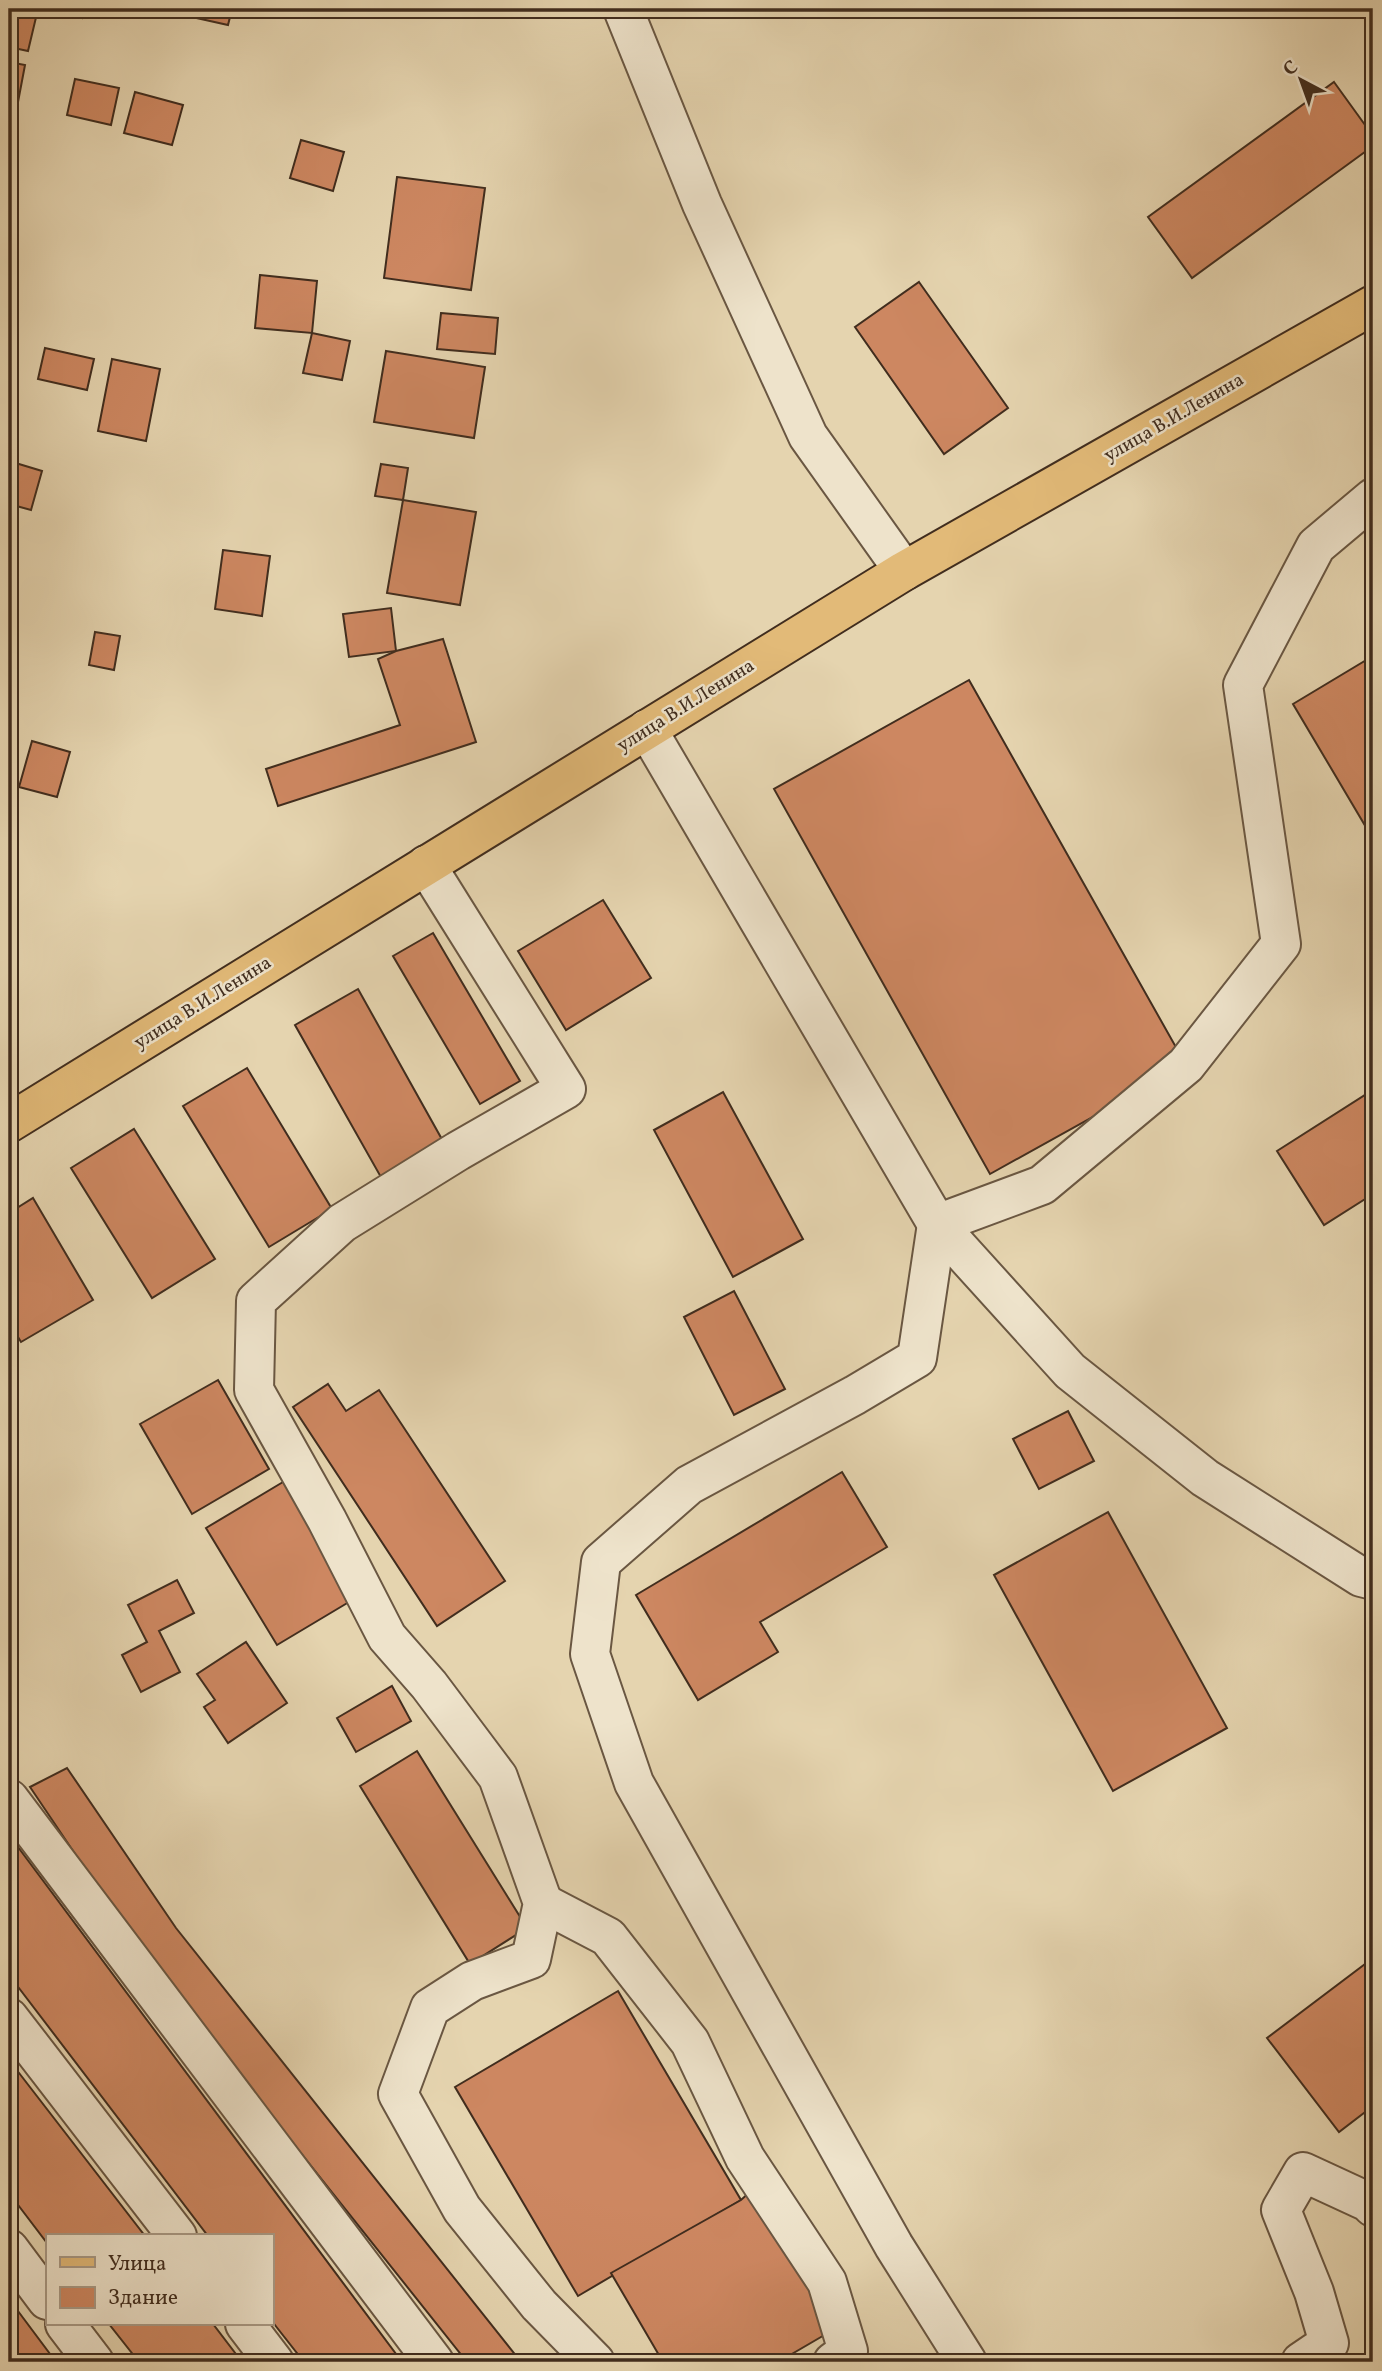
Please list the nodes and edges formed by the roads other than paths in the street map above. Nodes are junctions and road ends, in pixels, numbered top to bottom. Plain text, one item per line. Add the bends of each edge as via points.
1 (624, 9) edge
2 (1373, 305) edge
3 (1373, 498) edge
4 (904, 571) junction
5 (648, 729) junction
6 (426, 865) junction
7 (9, 1123) edge
8 (937, 1224) junction
9 (1373, 1580) edge
10 (9, 1799) edge
11 (543, 1903) junction
12 (9, 2018) edge
13 (1373, 2207) edge
14 (175, 2234) edge
15 (9, 2249) edge
16 (46, 2299) edge
17 (67, 2326) edge
18 (247, 2326) edge
19 (94, 2362) edge
20 (274, 2362) edge
21 (434, 2362) edge
22 (595, 2362) edge
23 (833, 2362) edge
24 (967, 2362) edge
25 (1301, 2362) edge

1 - 4 street via 702,204 808,436
2 - 4 main road, улица В.И.Ленина
3 - 8 street via 1316,546 1243,685 1281,944 1185,1065 1042,1185
4 - 5 main road, улица В.И.Ленина
5 - 6 main road, улица В.И.Ленина
5 - 8 street
6 - 7 main road, улица В.И.Ленина
6 - 11 street via 566,1089 341,1223 256,1300 254,1390 387,1637 498,1777
8 - 9 street via 1070,1371 1205,1478 1361,1577
8 - 24 street via 917,1358 689,1485 601,1562 590,1654 634,1783 894,2246
10 - 21 street
11 - 22 street via 531,1959 472,1981 430,2008 398,2094 462,2209 539,2305
11 - 23 street via 608,1937 690,2042 745,2158 827,2281 848,2350
12 - 14 street
13 - 25 street via 1303,2172 1281,2210 1329,2343
15 - 16 street
17 - 19 street
18 - 20 street

